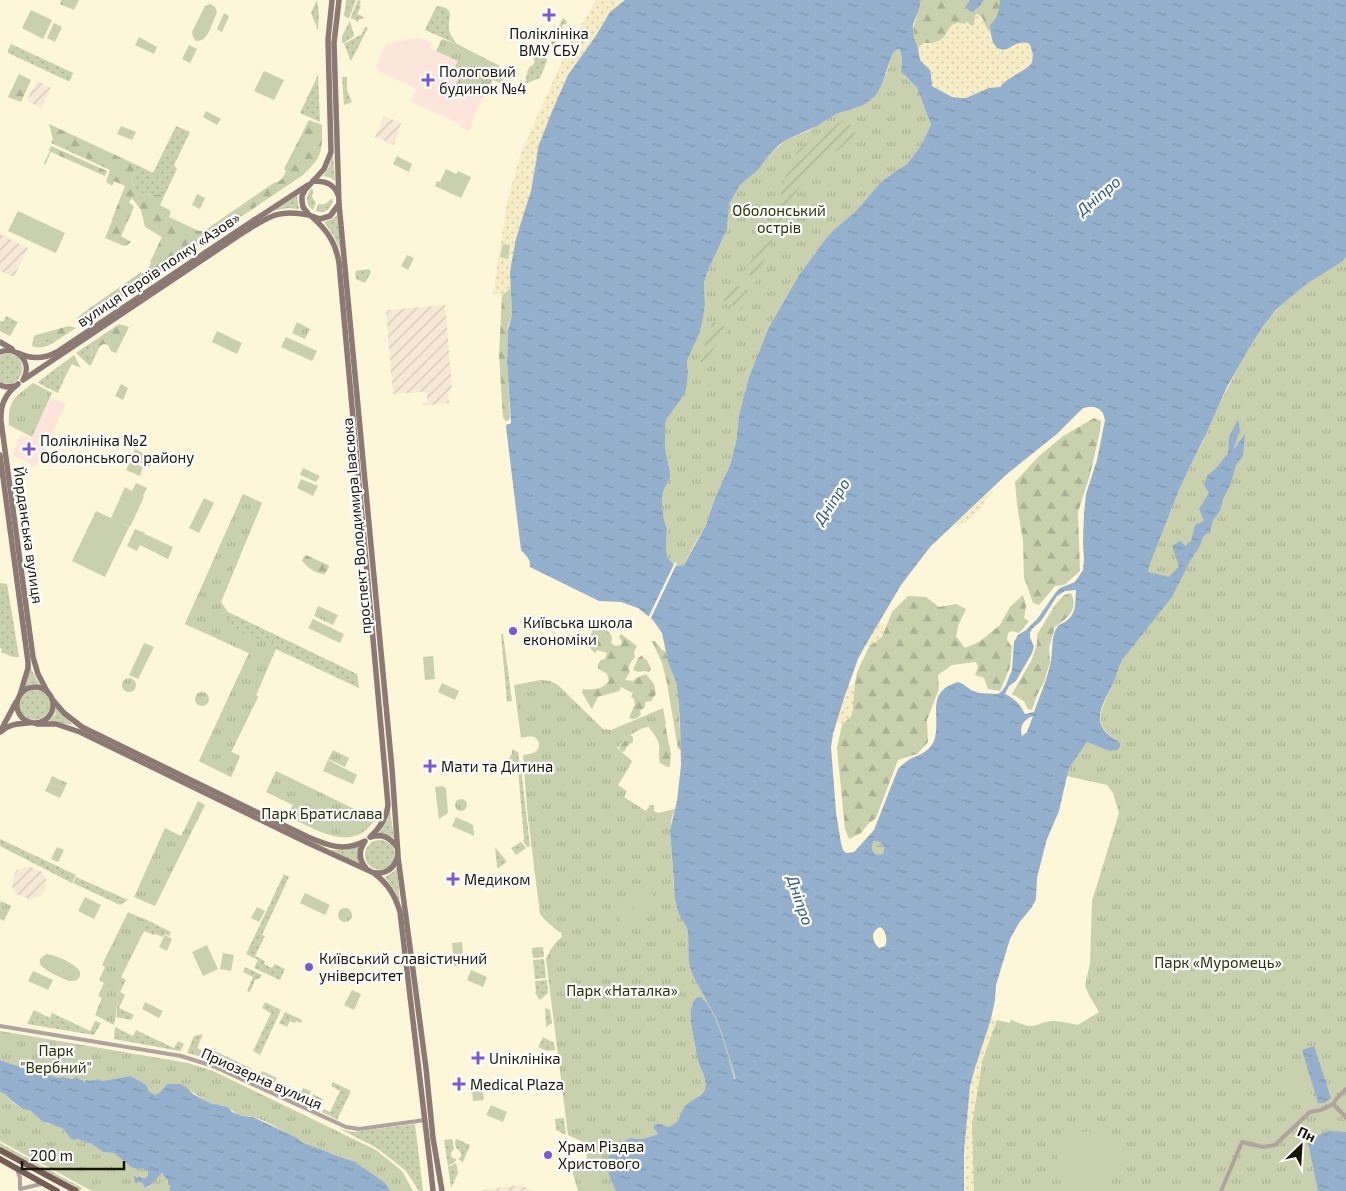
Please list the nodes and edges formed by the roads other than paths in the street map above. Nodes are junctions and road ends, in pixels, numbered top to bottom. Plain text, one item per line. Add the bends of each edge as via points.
1 (332, 0) edge
2 (339, 0) edge
3 (310, 183) junction
4 (339, 196) junction
5 (340, 204) junction
6 (311, 216) junction
7 (0, 342) edge
8 (0, 352) edge
9 (17, 352) junction
10 (20, 382) junction
11 (0, 385) edge
12 (0, 455) edge
13 (375, 631) junction
14 (19, 696) junction
15 (50, 696) junction
16 (33, 723) junction
17 (0, 732) edge
18 (368, 839) junction
19 (397, 847) junction
20 (398, 855) junction
21 (370, 872) junction
22 (0, 1026) edge
23 (426, 1068) junction
24 (419, 1069) junction
25 (1346, 1089) edge
26 (1333, 1104) junction
27 (1346, 1117) edge
28 (425, 1120) junction
29 (0, 1150) edge
30 (0, 1159) edge
31 (17, 1169) junction
32 (43, 1183) junction
33 (19, 1190) edge
34 (58, 1191) edge
35 (76, 1191) edge
36 (433, 1191) edge
37 (442, 1191) edge
38 (1221, 1191) edge

1 - 3 main road via 328,40 330,152 324,169
2 - 4 main road via 334,42
3 - 4 main road via 327,182
3 - 6 main road via 302,201
3 - 9 main road, вулиця Героїв полку «Азов» via 57,352 44,358
4 - 5 main road
5 - 6 main road via 330,216
5 - 13 main road, проспект Володимира Івасюка
6 - 10 main road, вулиця Героїв полку «Азов» via 278,213 264,220
6 - 13 main road, проспект Володимира Івасюка via 328,233 339,263
7 - 9 main road, вулиця Героїв полку «Азов»
8 - 9 main road
9 - 10 main road via 27,368
10 - 11 main road via 12,387
10 - 15 main road, Йорданська вулиця via 4,399 0,414 33,657
12 - 14 main road, Йорданська вулиця via 28,666
13 - 18 main road, проспект Володимира Івасюка via 388,805 381,825
13 - 19 main road, проспект Володимира Івасюка via 392,769
14 - 15 main road via 35,687
14 - 16 main road via 18,713
14 - 17 main road, Йорданська вулиця
15 - 16 main road via 53,707 50,715 44,721
15 - 18 main road, Йорданська вулиця via 82,727 325,845 342,848
16 - 17 main road, Йорданська вулиця via 13,724
16 - 21 main road, Йорданська вулиця via 56,724 80,732
18 - 19 main road via 382,836
18 - 21 main road via 361,847 360,859
19 - 20 main road
20 - 21 main road via 390,870
20 - 23 main road
21 - 24 main road via 388,885 400,912
22 - 28 street, Приозерна вулиця via 182,1056 213,1066 346,1127 360,1129
23 - 24 main road
23 - 37 main road
24 - 28 main road
25 - 26 street
26 - 27 street
26 - 38 street via 1310,1112 1272,1146 1263,1148 1242,1142
28 - 36 main road
29 - 35 main road
30 - 31 main road
31 - 32 main road
31 - 33 street
32 - 33 street
32 - 34 main road

